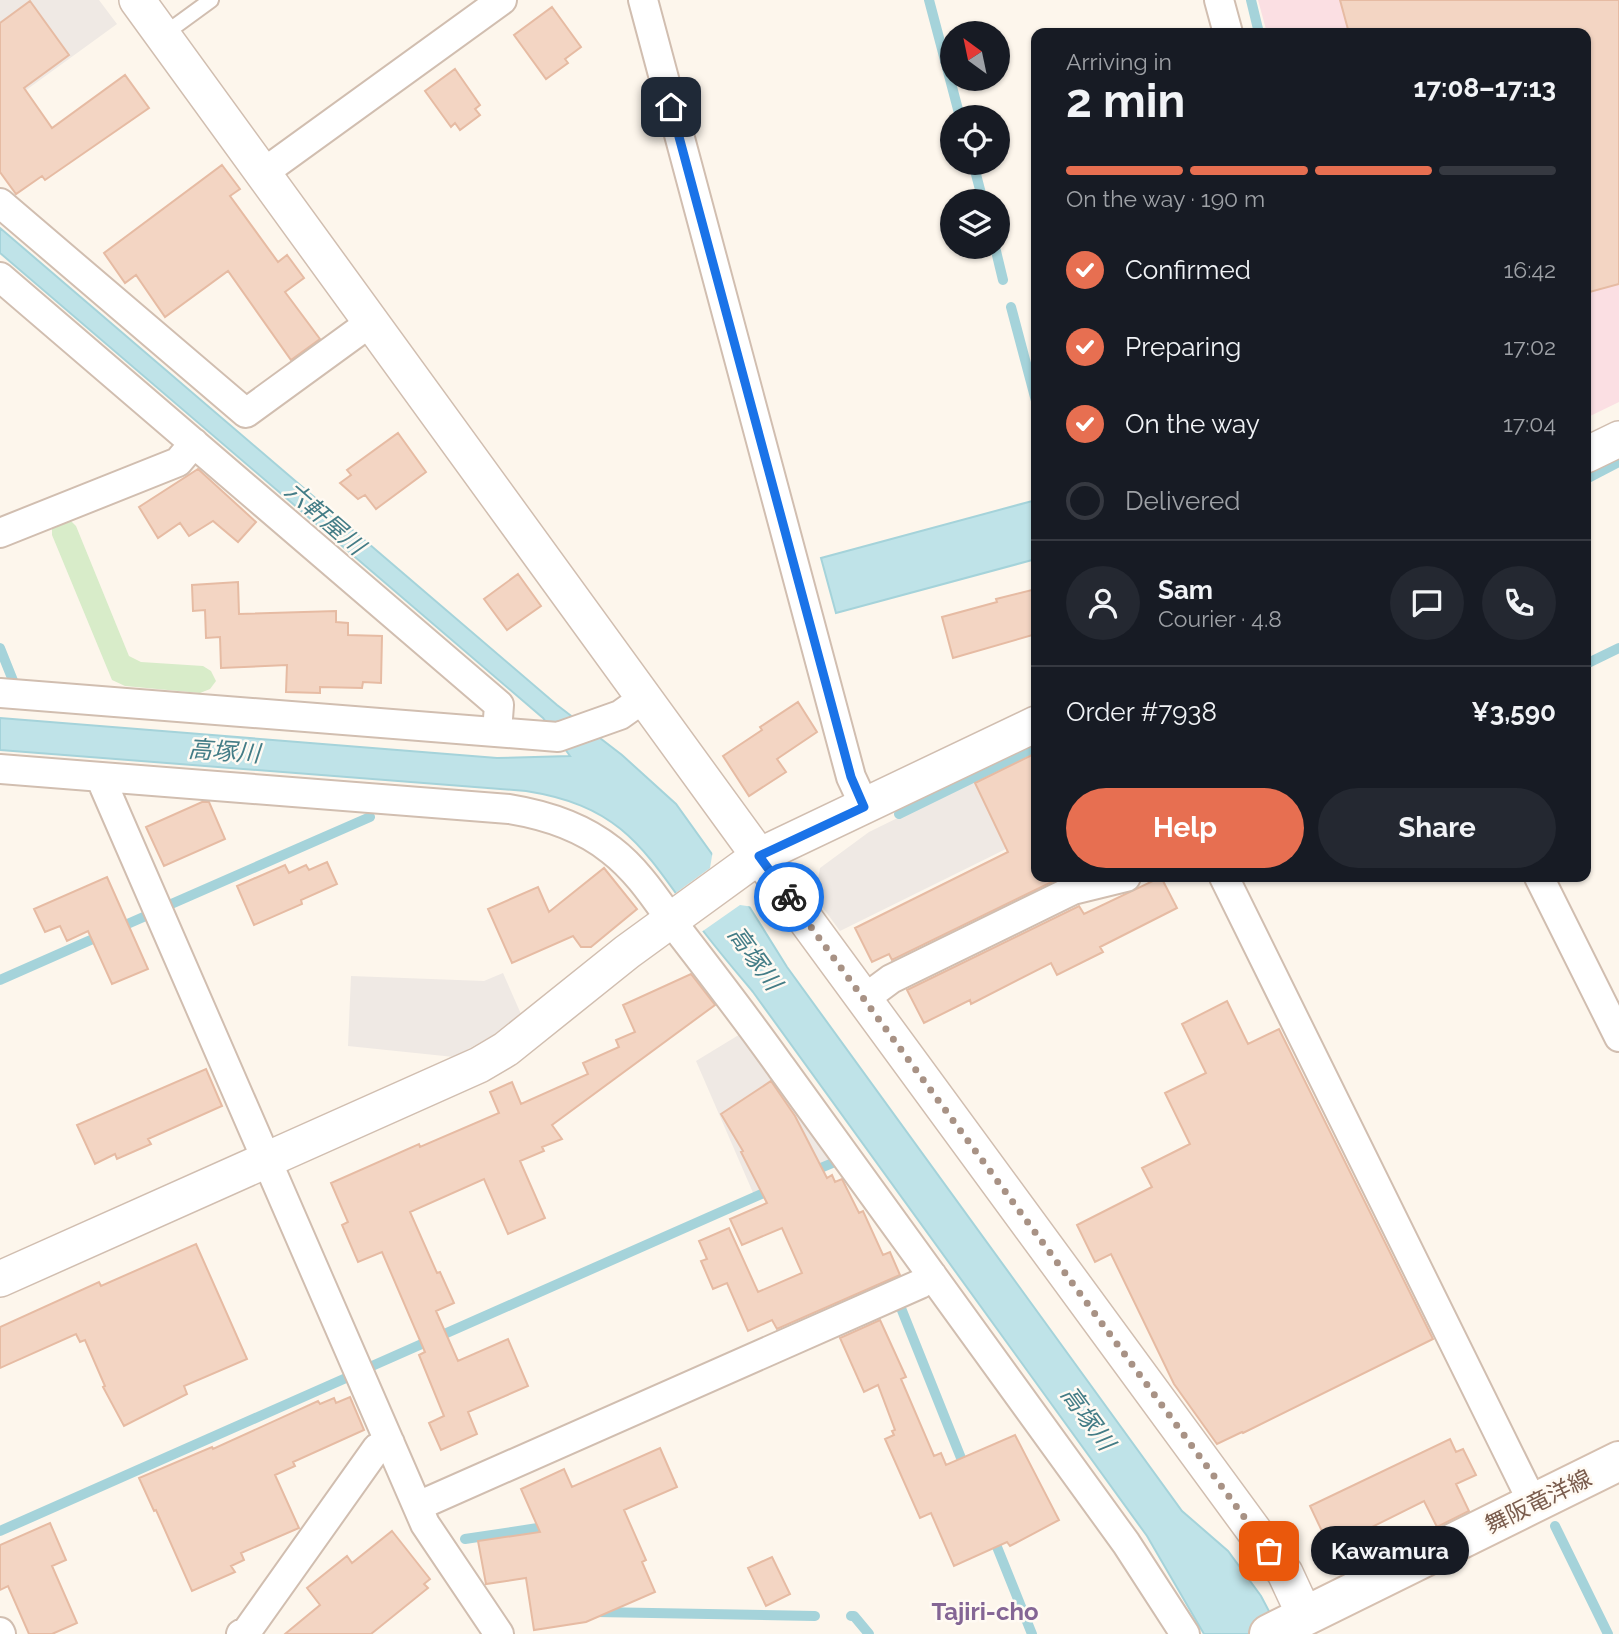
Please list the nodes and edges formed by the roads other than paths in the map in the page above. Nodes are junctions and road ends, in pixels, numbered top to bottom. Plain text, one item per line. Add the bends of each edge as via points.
1 (137, 0) edge
2 (211, 0) edge
3 (502, 0) edge
4 (643, 0) edge
5 (1219, 0) edge
6 (1227, 28) edge
7 (163, 35) junction
8 (263, 173) junction
9 (0, 203) edge
10 (0, 278) edge
11 (371, 322) junction
12 (1619, 439) edge
13 (194, 443) junction
14 (1591, 453) edge
15 (0, 533) edge
16 (0, 693) edge
17 (644, 698) junction
18 (1031, 726) edge
19 (497, 732) junction
20 (0, 769) edge
21 (100, 777) junction
22 (864, 807) junction
23 (748, 864) junction
24 (1106, 882) edge
25 (1226, 882) edge
26 (1542, 882) edge
27 (674, 917) junction
28 (864, 999) junction
29 (1619, 1037) edge
30 (267, 1161) junction
31 (932, 1275) junction
32 (0, 1279) edge
33 (390, 1443) junction
34 (1619, 1461) edge
35 (1533, 1503) junction
36 (418, 1506) junction
37 (1293, 1628) edge
38 (250, 1632) edge
39 (499, 1634) edge
40 (1185, 1634) edge

1 - 7 street
2 - 7 lane
3 - 8 street
4 - 22 street via 851,777
5 - 6 street
7 - 8 street
8 - 11 street
9 - 11 street via 246,413
10 - 13 street
11 - 17 street
12 - 14 street
13 - 15 street via 178,462
13 - 19 street via 499,705
16 - 19 street
17 - 19 street via 621,715 558,737
17 - 23 street
18 - 22 street
20 - 21 street
21 - 27 street via 537,814 580,830 612,850
21 - 30 street
22 - 23 street
23 - 27 street
23 - 28 street
24 - 28 street via 1073,890 891,979
25 - 35 street
26 - 29 street
27 - 30 street via 480,1065
27 - 31 street
28 - 37 street via 1285,1573
30 - 32 street
30 - 33 street
31 - 36 street
31 - 40 street via 1126,1544
33 - 36 street
33 - 38 street via 377,1448
34 - 35 main road, 舞阪竜洋線
35 - 37 main road, 舞阪竜洋線
36 - 39 street via 425,1524

